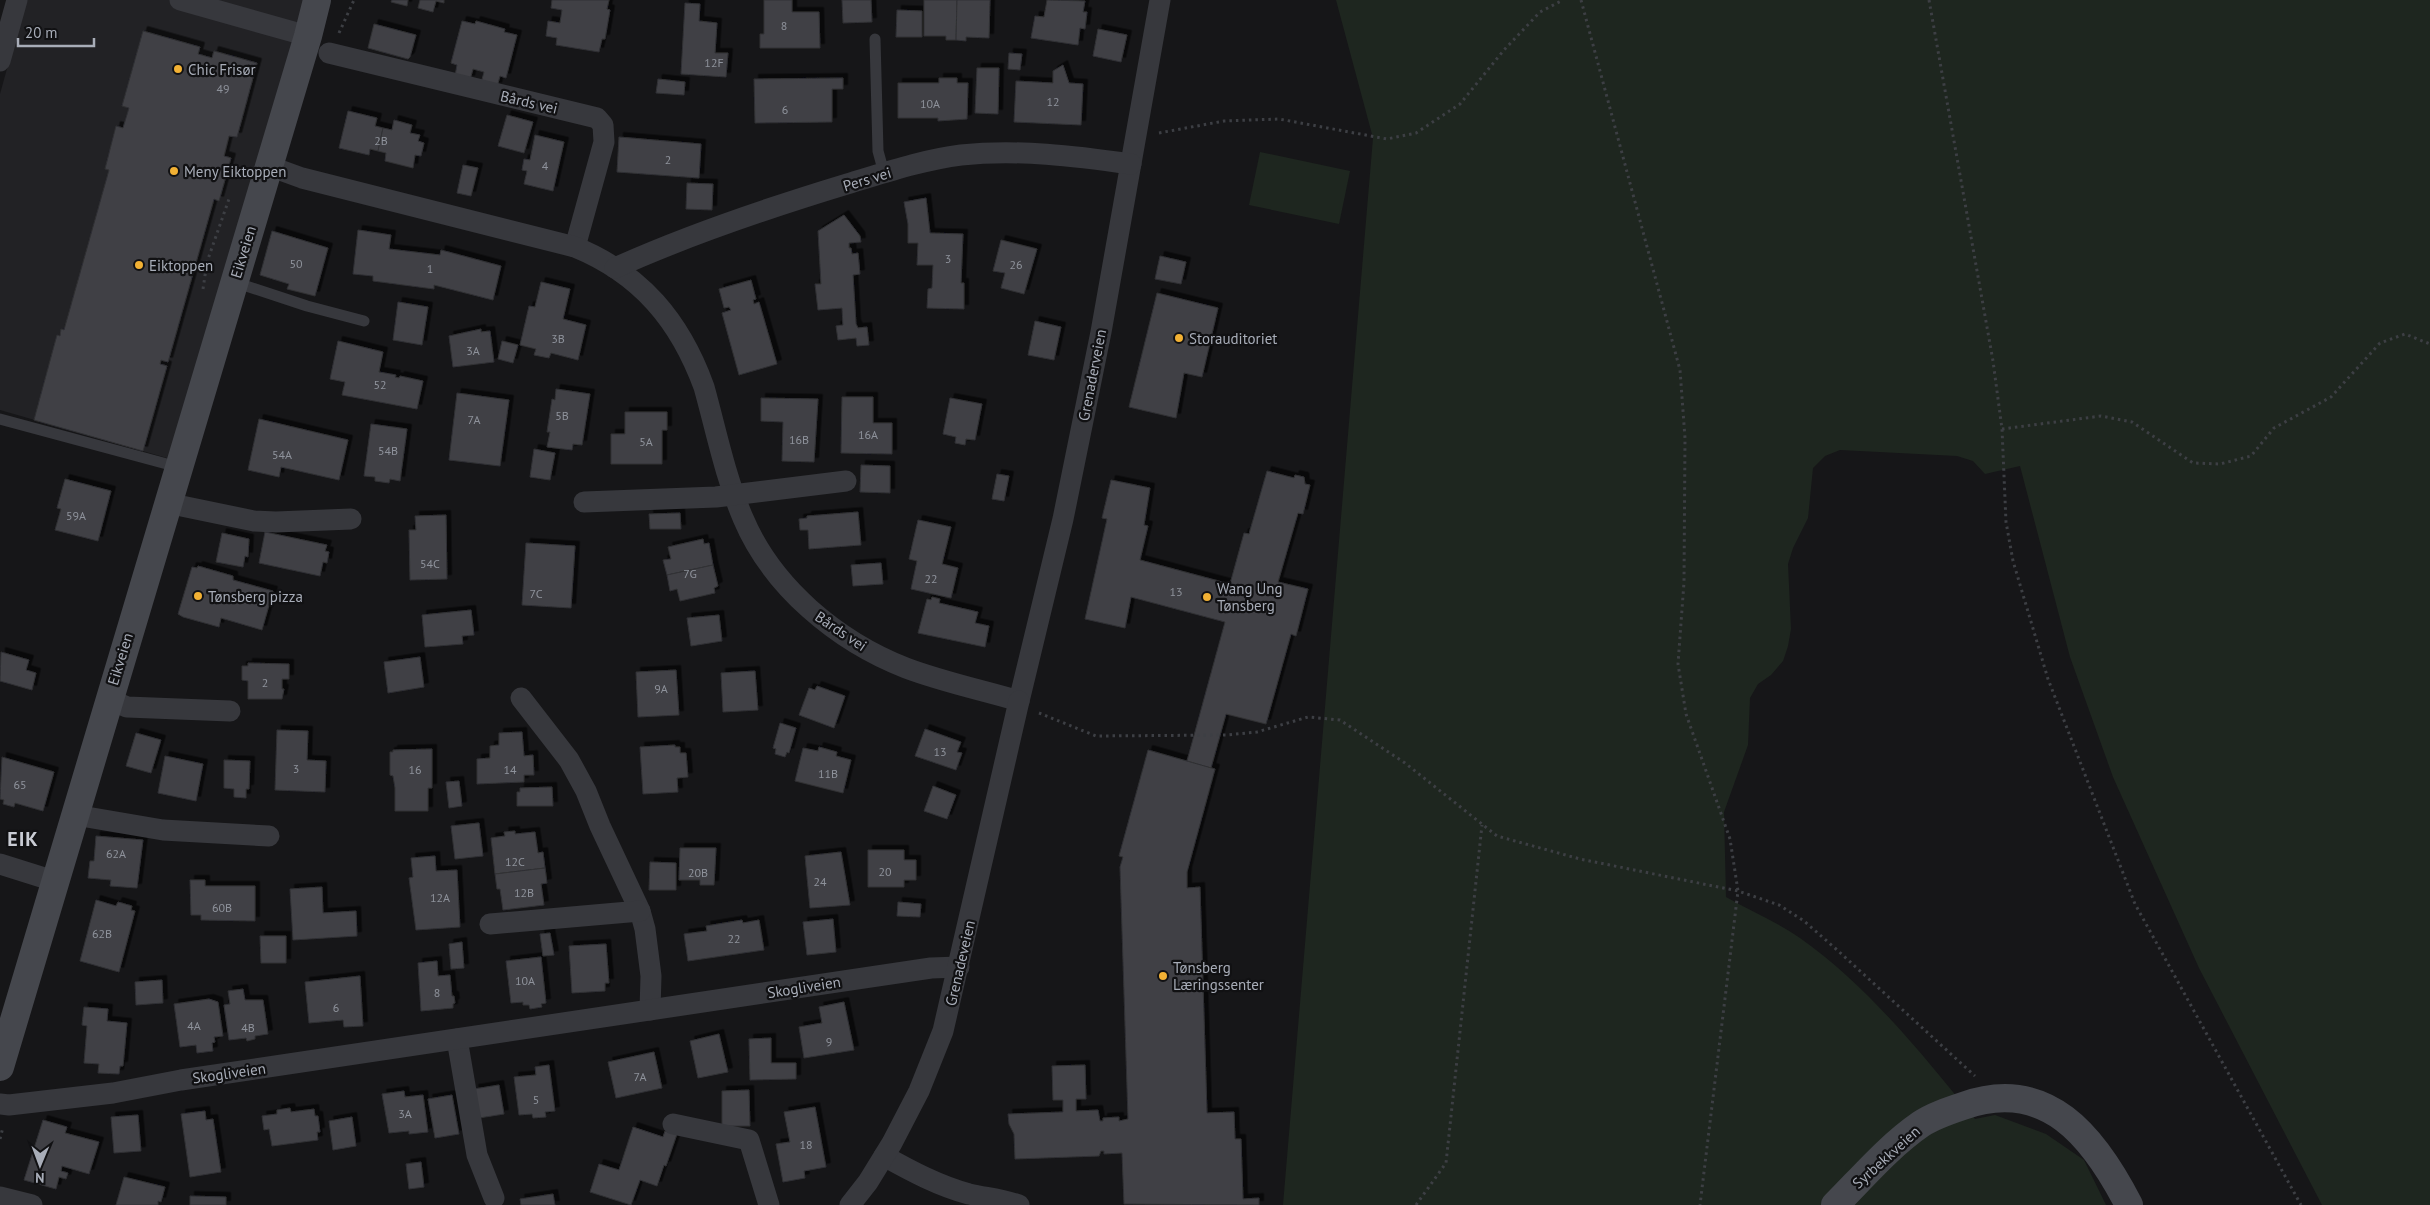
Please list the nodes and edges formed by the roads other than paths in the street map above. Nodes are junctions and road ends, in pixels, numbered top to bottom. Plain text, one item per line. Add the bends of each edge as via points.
1 (17, 0) edge
2 (180, 0) edge
3 (317, 0) edge
4 (1160, 0) edge
5 (308, 36) junction
6 (875, 38) dead end
7 (329, 53) dead end
8 (0, 61) edge
9 (1131, 164) junction
10 (269, 166) junction
11 (884, 173) junction
12 (575, 247) junction
13 (615, 268) junction
14 (234, 282) junction
15 (364, 321) dead end
16 (0, 419) edge
17 (178, 467) junction
18 (846, 481) dead end
19 (735, 496) junction
20 (584, 502) dead end
21 (167, 504) junction
22 (351, 519) dead end
23 (521, 698) dead end
24 (108, 699) junction
25 (1019, 701) junction
26 (230, 711) dead end
27 (74, 815) junction
28 (269, 836) dead end
29 (0, 864) edge
30 (54, 881) junction
31 (640, 911) junction
32 (490, 924) dead end
33 (959, 966) junction
34 (650, 1010) junction
35 (457, 1039) junction
36 (0, 1067) edge
37 (0, 1104) edge
38 (673, 1124) dead end
39 (884, 1156) junction
40 (0, 1197) edge
41 (494, 1198) dead end
42 (32, 1205) edge
43 (769, 1205) edge
44 (850, 1205) edge
45 (1019, 1205) edge
46 (1835, 1205) edge
47 (2129, 1205) edge

1 - 8 street
2 - 5 street
3 - 5 main road, Eikveien
4 - 9 street, Grenaderveien
5 - 10 main road, Eikveien
6 - 11 lane via 878,151
7 - 12 street, Bårds vei via 597,118 603,125 604,142
9 - 11 street, Pers vei via 1065,155 1002,152 959,156
9 - 25 street, Grenaderveien via 1063,519
10 - 12 street, Bårds vei via 302,178
10 - 14 main road, Eikveien
11 - 13 street, Pers vei via 794,200 669,244
12 - 13 street, Bårds vei
13 - 19 street, Bårds vei via 641,288 678,329 704,387
14 - 15 lane
14 - 17 main road, Eikveien
16 - 17 lane
17 - 21 main road, Eikveien
18 - 19 street
19 - 20 street
19 - 25 street, Bårds vei via 743,519 768,561 816,615 852,641 907,668
21 - 22 street via 254,521
21 - 24 main road, Eikveien
23 - 31 street via 573,768 586,791
24 - 26 street via 127,706
24 - 27 main road, Eikveien
25 - 33 street, Grenadeveien
27 - 28 street via 163,830
27 - 30 main road, Eikveien
29 - 30 street
30 - 36 main road, Eikveien
31 - 32 street
31 - 34 street via 651,976
33 - 34 street, Skogliveien
33 - 39 street, Grenadeveien via 935,1054
34 - 35 street, Skogliveien
35 - 37 street, Skogliveien via 113,1093 9,1106
35 - 41 street via 477,1155
38 - 43 street via 749,1140
39 - 44 street, Grenadeveien
39 - 45 street via 917,1175 941,1184
40 - 42 street
46 - 47 main road, Syrbekkveien via 1921,1124 1944,1112 1993,1097 2011,1097 2042,1105 2073,1124 2120,1186

